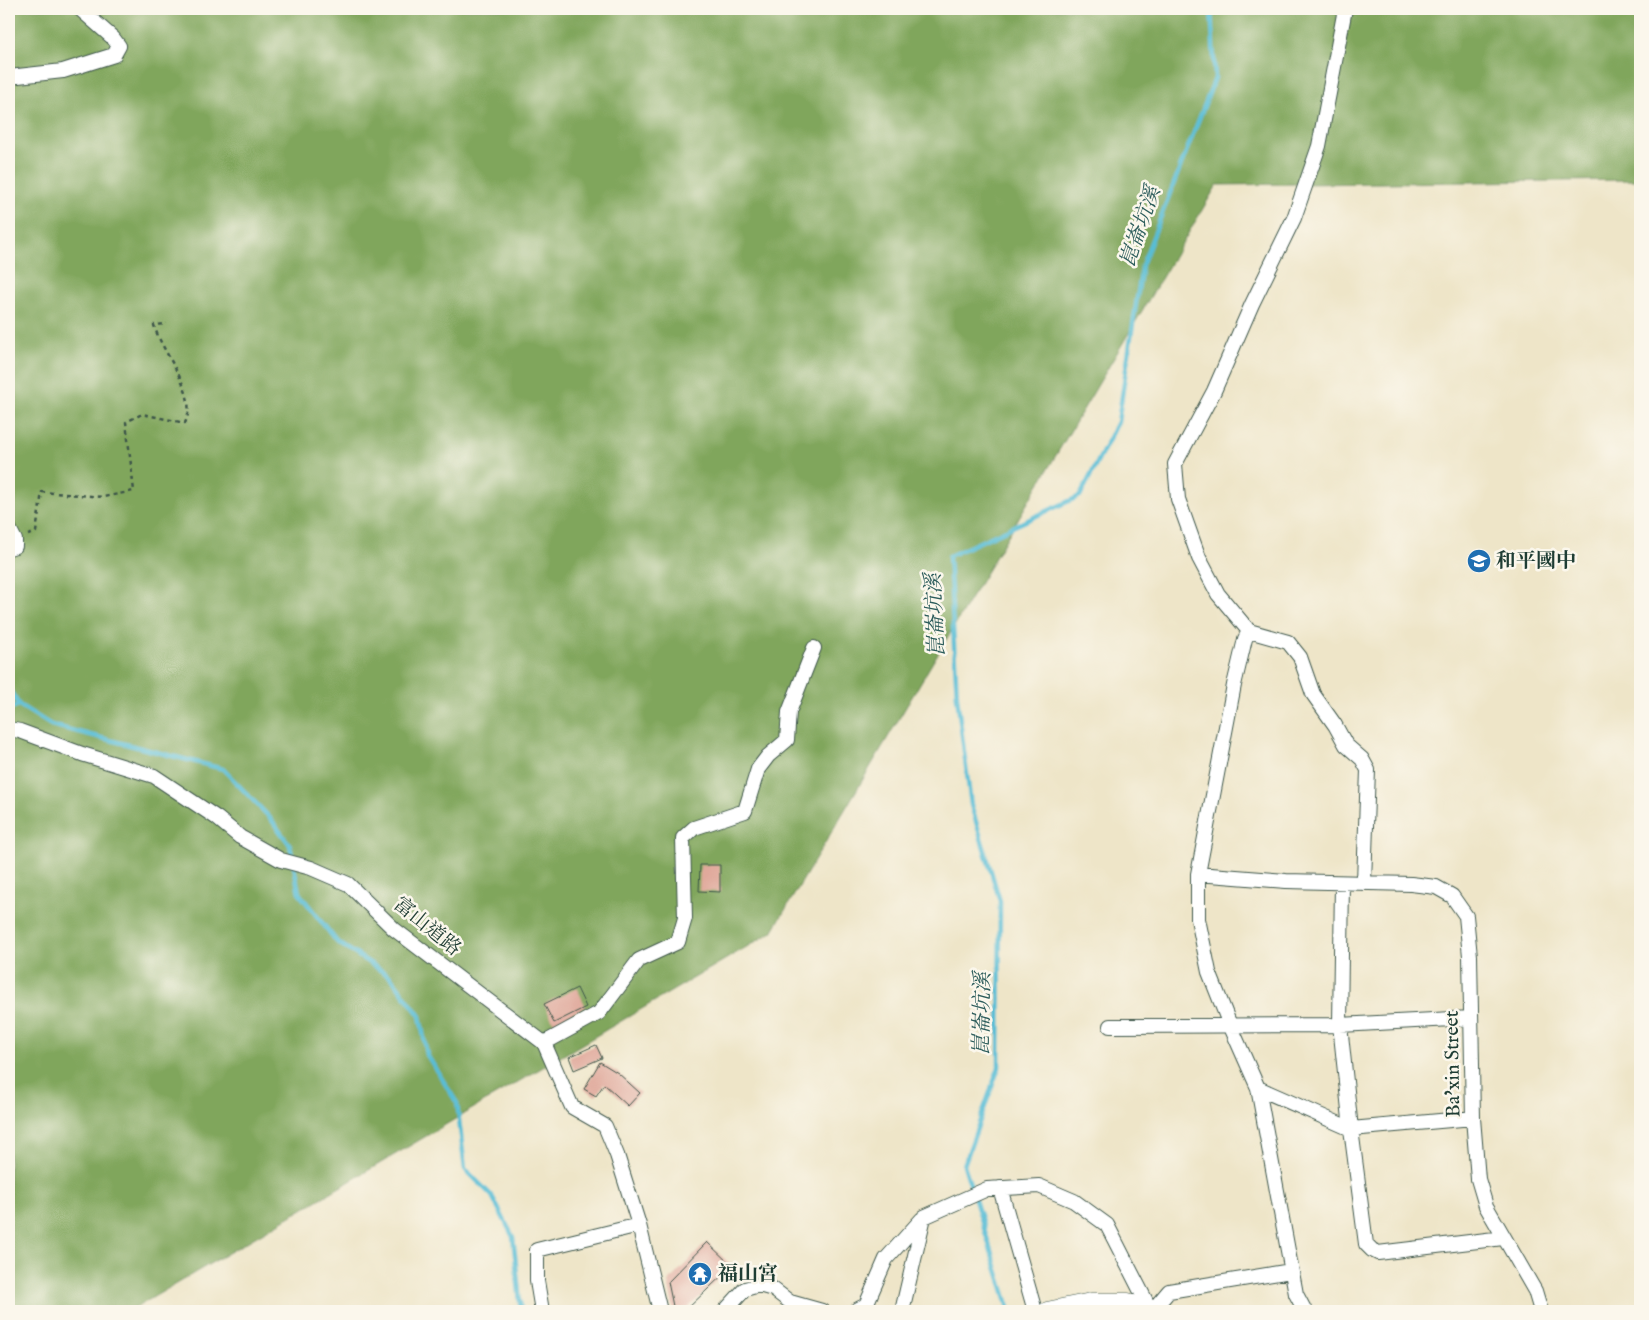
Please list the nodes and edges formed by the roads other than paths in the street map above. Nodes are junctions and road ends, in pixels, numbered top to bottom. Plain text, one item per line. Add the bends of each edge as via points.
1 (80, 9) edge
2 (1345, 9) edge
3 (9, 77) edge
4 (1249, 631) junction
5 (814, 648) dead end
6 (9, 729) edge
7 (1198, 874) junction
8 (1364, 882) junction
9 (1342, 883) junction
10 (1472, 1018) junction
11 (1230, 1025) junction
12 (1340, 1025) junction
13 (1110, 1026) dead end
14 (544, 1042) junction
15 (1258, 1088) junction
16 (1473, 1118) junction
17 (1350, 1129) junction
18 (1000, 1188) junction
19 (924, 1217) junction
20 (639, 1225) junction
21 (1503, 1238) junction
22 (1291, 1271) junction
23 (542, 1311) edge
24 (660, 1311) edge
25 (724, 1311) edge
26 (822, 1311) edge
27 (854, 1311) edge
28 (902, 1311) edge
29 (1035, 1311) edge
30 (1047, 1311) edge
31 (1151, 1311) edge
32 (1305, 1311) edge
33 (1541, 1311) edge

1 - 3 street via 119,46 114,55 63,71
2 - 4 street via 1319,146 1294,218 1214,391 1175,464 1178,499 1199,558 1218,594
4 - 7 street via 1234,685
4 - 8 street via 1288,642 1300,657 1313,694 1346,745 1362,759 1368,770
5 - 14 street via 789,712 787,740 758,769 745,811 694,828 683,838 685,918 678,942 638,960 599,1013
6 - 14 street, 富山道路 via 154,776 240,837 281,860 311,868 348,884 394,929
7 - 9 street, Ba'xin Street
7 - 11 street via 1198,919 1206,960
8 - 9 street, Ba'xin Street
8 - 10 street, Ba'xin Street via 1436,887 1452,896 1466,916
9 - 12 street
10 - 12 street
10 - 16 street, Ba'xin Street
11 - 12 street
11 - 13 street
11 - 15 street
12 - 17 street
14 - 20 street, 富山道路 via 572,1107 606,1126
15 - 17 street
15 - 22 street
16 - 17 street
16 - 21 street, Ba'xin Street via 1478,1179 1486,1206
17 - 21 street via 1366,1244 1372,1250 1378,1253
18 - 19 street via 987,1189
18 - 29 street
18 - 31 street via 1039,1186 1074,1201 1107,1225
19 - 27 street via 886,1259 866,1305
19 - 28 street
20 - 23 street via 537,1250 537,1282
20 - 24 street, 富山道路
21 - 33 street, Ba'xin Street via 1535,1290
22 - 31 street via 1169,1290
22 - 32 street via 1296,1294
25 - 26 street via 745,1289 759,1285 773,1289 790,1302
30 - 31 main road via 1092,1302 1128,1302

